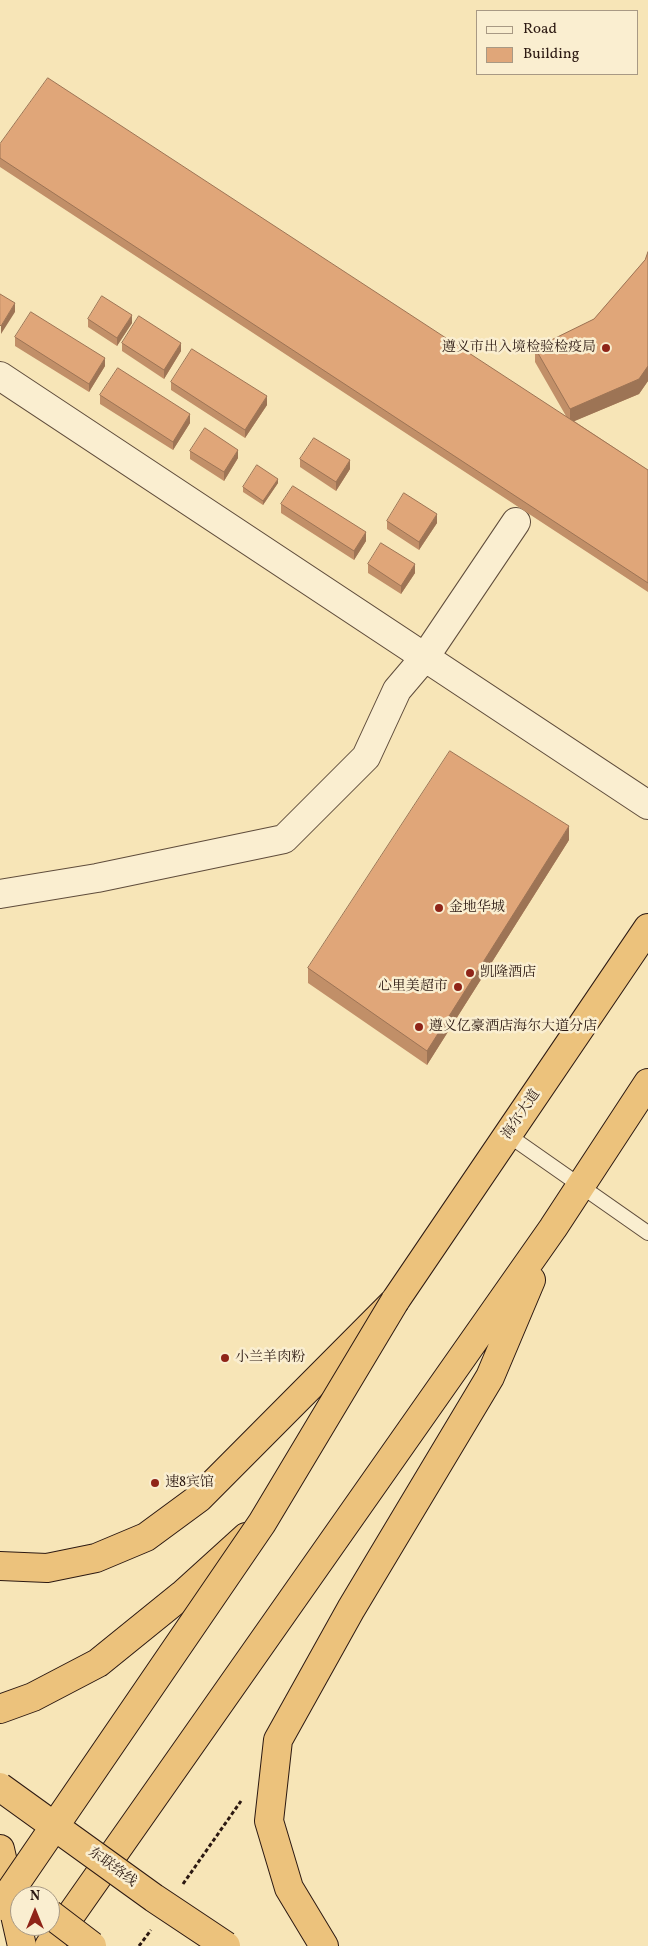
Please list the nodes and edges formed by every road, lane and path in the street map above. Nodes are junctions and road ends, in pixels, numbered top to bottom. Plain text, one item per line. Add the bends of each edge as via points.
1 (0, 376) edge
2 (516, 522) dead end
3 (425, 657) junction
4 (648, 805) edge
5 (0, 894) edge
6 (648, 928) edge
7 (648, 1083) edge
8 (508, 1135) junction
9 (582, 1186) junction
10 (553, 1228) junction
11 (648, 1233) edge
12 (395, 1300) junction
13 (262, 1523) junction
14 (0, 1566) edge
15 (0, 1708) edge
16 (0, 1788) edge
17 (247, 1793) dead end
18 (0, 1849) edge
19 (0, 1876) edge
20 (13, 1886) edge
21 (179, 1890) dead end
22 (0, 1906) edge
23 (60, 1922) edge
24 (156, 1922) dead end
25 (22, 1946) edge
26 (49, 1946) edge
27 (92, 1946) edge
28 (140, 1946) edge
29 (226, 1946) edge
30 (324, 1946) edge

1 - 3 street
2 - 3 street
3 - 4 street
3 - 5 street via 397,690 366,757 284,839 97,878
6 - 8 highway, 海尔大道
7 - 9 highway
8 - 9 lane
8 - 12 highway, 海尔大道
9 - 10 highway
9 - 11 lane
10 - 26 highway, bridge
10 - 30 highway via 490,1377 351,1609 278,1740 269,1821 289,1888
12 - 13 highway, bridge
12 - 14 highway, bridge via 199,1498 146,1537 96,1558 47,1568
13 - 15 highway, bridge via 182,1595 98,1663 33,1698
13 - 22 highway, bridge
16 - 29 highway, 东联络线, bridge
17 - 21 path
18 - 25 highway
19 - 20 highway
23 - 27 highway, bridge
24 - 28 path

